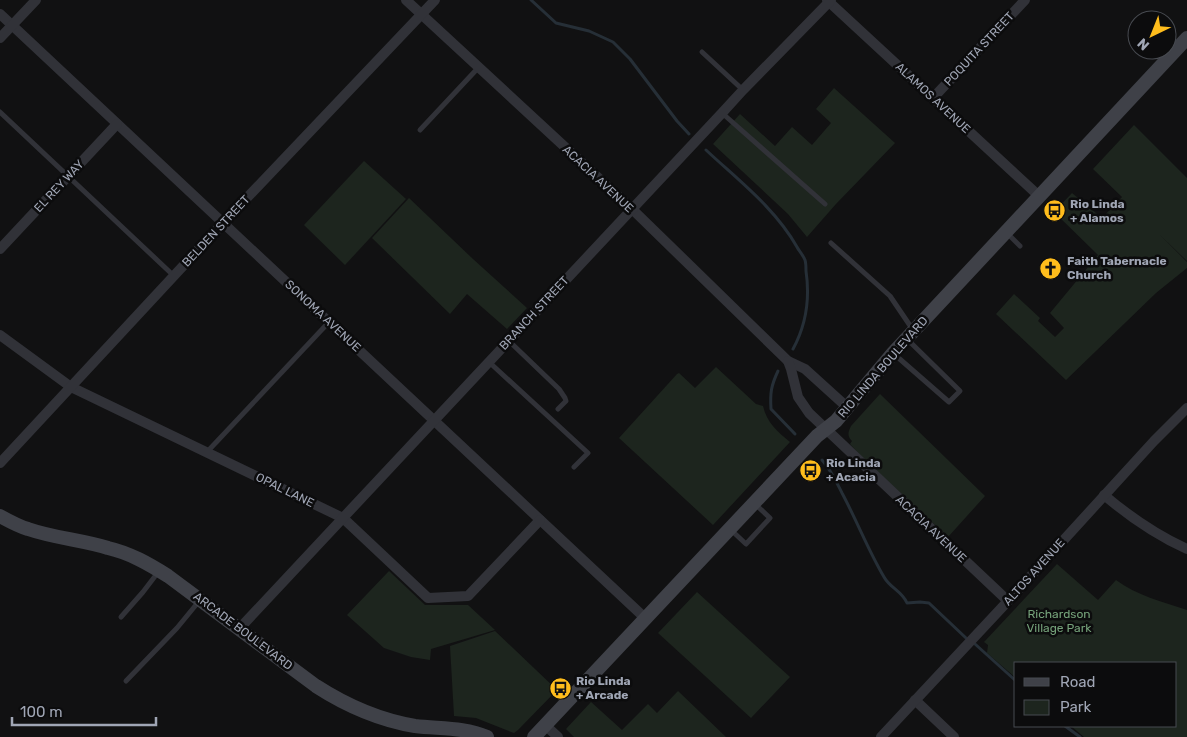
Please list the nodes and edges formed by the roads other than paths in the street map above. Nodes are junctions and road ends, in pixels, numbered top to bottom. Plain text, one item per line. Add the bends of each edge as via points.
1 (36, 0) edge
2 (406, 0) edge
3 (435, 0) edge
4 (1025, 0) edge
5 (829, 1) edge
6 (0, 14) edge
7 (421, 15) junction
8 (12, 25) junction
9 (0, 38) edge
10 (1187, 38) edge
11 (702, 52) dead end
12 (478, 68) junction
13 (743, 90) junction
14 (933, 98) junction
15 (0, 112) edge
16 (722, 113) junction
17 (117, 124) junction
18 (420, 130) dead end
19 (68, 176) junction
20 (1039, 196) junction
21 (825, 204) dead end
22 (632, 210) junction
23 (223, 223) junction
24 (1006, 232) junction
25 (831, 243) dead end
26 (1020, 246) dead end
27 (0, 248) edge
28 (174, 276) junction
29 (329, 322) junction
30 (0, 334) edge
31 (910, 335) junction
32 (508, 341) junction
33 (893, 353) junction
34 (788, 360) junction
35 (489, 362) junction
36 (70, 387) junction
37 (848, 408) junction
38 (1187, 408) edge
39 (558, 409) dead end
40 (434, 421) junction
41 (825, 429) junction
42 (207, 452) junction
43 (0, 463) edge
44 (574, 467) dead end
45 (1104, 495) junction
46 (754, 503) junction
47 (0, 516) edge
48 (343, 518) junction
49 (540, 520) junction
50 (730, 529) junction
51 (1187, 549) edge
52 (159, 570) junction
53 (201, 600) junction
54 (1008, 601) junction
55 (121, 617) dead end
56 (645, 618) junction
57 (240, 629) junction
58 (126, 681) dead end
59 (915, 700) junction
60 (545, 725) junction
61 (487, 737) edge
62 (534, 737) edge
63 (558, 737) edge
64 (881, 737) edge
65 (954, 737) edge

1 - 8 street
2 - 7 street, ACACIA AVENUE
3 - 7 street, BELDEN STREET
4 - 14 street, POQUITA STREET
5 - 13 street, BRANCH STREET
5 - 14 street, ALAMOS AVENUE
6 - 8 street, SONOMA AVENUE
7 - 12 street, ACACIA AVENUE
7 - 23 street, BELDEN STREET
8 - 9 street
8 - 17 street, SONOMA AVENUE
10 - 20 main road, RIO LINDA BOULEVARD
11 - 13 lane
12 - 18 lane
12 - 22 street, ACACIA AVENUE
13 - 16 street, BRANCH STREET
14 - 20 street, ALAMOS AVENUE
15 - 19 lane
16 - 21 lane
16 - 22 street, BRANCH STREET
17 - 19 street, EL REY WAY
17 - 23 street, SONOMA AVENUE
19 - 27 street, EL REY WAY
19 - 28 lane
20 - 24 main road, RIO LINDA BOULEVARD
22 - 32 street, BRANCH STREET
22 - 34 street, ACACIA AVENUE
23 - 28 street, BELDEN STREET
23 - 29 street, SONOMA AVENUE
24 - 26 lane
24 - 31 main road, RIO LINDA BOULEVARD
25 - 31 lane via 890,296
28 - 36 street, BELDEN STREET
29 - 40 street, SONOMA AVENUE
29 - 42 lane
30 - 36 street, OPAL LANE
31 - 33 main road, RIO LINDA BOULEVARD
31 - 33 lane via 960,391 949,402
32 - 35 street, BRANCH STREET
32 - 39 lane via 559,389 566,401
33 - 37 main road, RIO LINDA BOULEVARD
34 - 37 street, ACACIA AVENUE via 805,369
34 - 41 street, ACACIA AVENUE via 798,397
35 - 40 street, BRANCH STREET
35 - 44 lane via 588,452
36 - 42 street, OPAL LANE
36 - 43 street, BELDEN STREET
37 - 41 main road, RIO LINDA BOULEVARD
38 - 45 street, ALTOS AVENUE
40 - 48 street, BRANCH STREET
40 - 49 street, SONOMA AVENUE
41 - 46 main road, RIO LINDA BOULEVARD
41 - 54 street, ACACIA AVENUE
42 - 48 street, OPAL LANE
45 - 51 street via 1141,524
45 - 54 street, ALTOS AVENUE
46 - 50 main road, RIO LINDA BOULEVARD
46 - 50 lane via 770,518 746,544
47 - 52 main road, ARCADE BOULEVARD via 44,534 111,548
48 - 49 street, OPAL LANE via 428,598 468,596
48 - 57 street, BRANCH STREET
49 - 56 street, SONOMA AVENUE
50 - 56 main road, RIO LINDA BOULEVARD
52 - 53 main road, ARCADE BOULEVARD
52 - 55 lane
53 - 57 main road, ARCADE BOULEVARD
53 - 58 lane
54 - 59 street, ALTOS AVENUE
56 - 60 main road, RIO LINDA BOULEVARD
57 - 61 main road, ARCADE BOULEVARD via 316,686 356,709 395,722 474,732
59 - 64 street, ALTOS AVENUE
59 - 65 street
60 - 62 main road, RIO LINDA BOULEVARD
60 - 63 street

